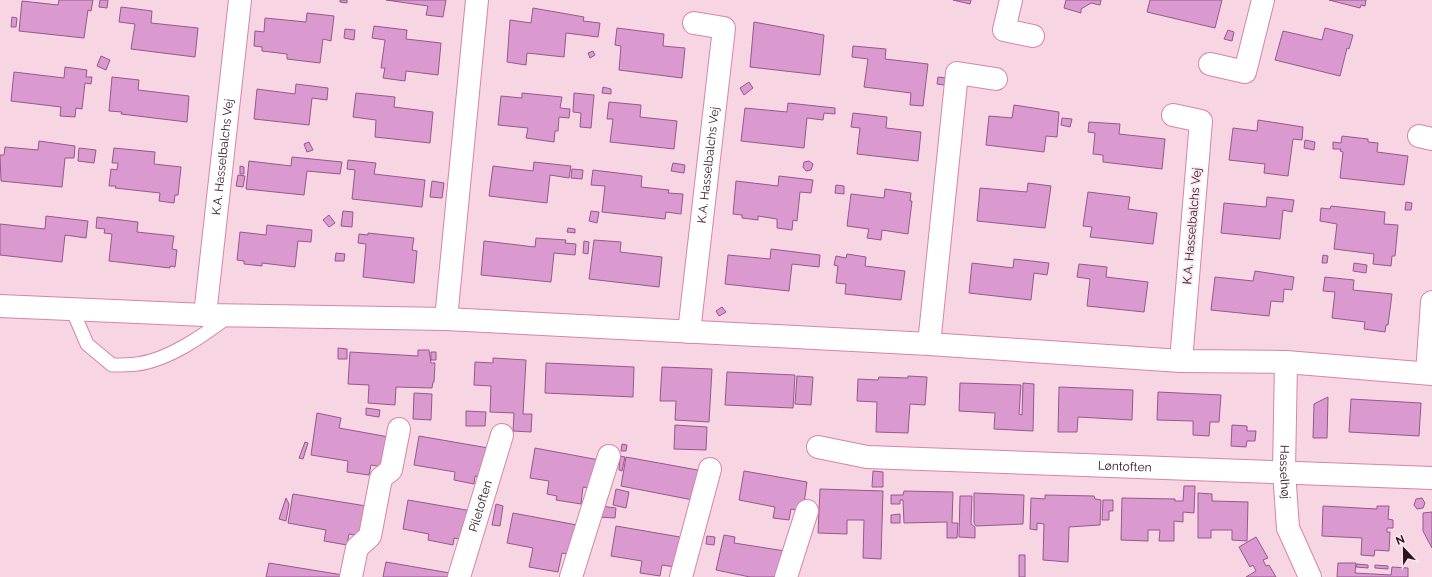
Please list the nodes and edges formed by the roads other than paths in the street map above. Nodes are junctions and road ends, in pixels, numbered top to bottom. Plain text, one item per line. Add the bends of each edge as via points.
1 (240, 0) edge
2 (478, 0) edge
3 (1011, 0) edge
4 (1263, 0) edge
5 (694, 23) dead end
6 (1033, 36) dead end
7 (1210, 64) dead end
8 (996, 79) dead end
9 (1173, 114) dead end
10 (1432, 302) edge
11 (0, 306) edge
12 (72, 310) junction
13 (204, 314) junction
14 (231, 315) junction
15 (446, 319) junction
16 (689, 332) junction
17 (929, 344) junction
18 (1181, 361) junction
19 (1286, 362) junction
20 (1429, 373) edge
21 (399, 429) dead end
22 (502, 436) dead end
23 (818, 447) dead end
24 (609, 456) dead end
25 (710, 469) dead end
26 (1284, 471) junction
27 (1432, 478) edge
28 (807, 511) dead end
29 (351, 577) edge
30 (459, 577) edge
31 (570, 577) edge
32 (680, 577) edge
33 (786, 577) edge
34 (1310, 577) edge

1 - 13 street, K.A. Hasselbalchs Vej
2 - 15 street
3 - 6 street via 1004,30
4 - 7 street via 1245,72
5 - 16 street, K.A. Hasselbalchs Vej via 724,28
8 - 17 street via 957,73
9 - 18 street, K.A. Hasselbalchs Vej via 1201,121
10 - 20 street
11 - 12 street
12 - 13 street
12 - 14 lane via 87,344 112,365 138,364 168,355 205,335
13 - 14 street
14 - 15 street
15 - 16 street
16 - 17 street
17 - 18 street
18 - 19 street
19 - 20 street
19 - 26 street, Hasselhøj
21 - 29 street via 391,470 381,478 370,536 357,548
22 - 30 street, Piletoften
23 - 26 street, Løntoften via 867,457
24 - 31 street
25 - 32 street
26 - 27 street, Løntoften
26 - 34 street, Hasselhøj via 1288,528
28 - 33 street

